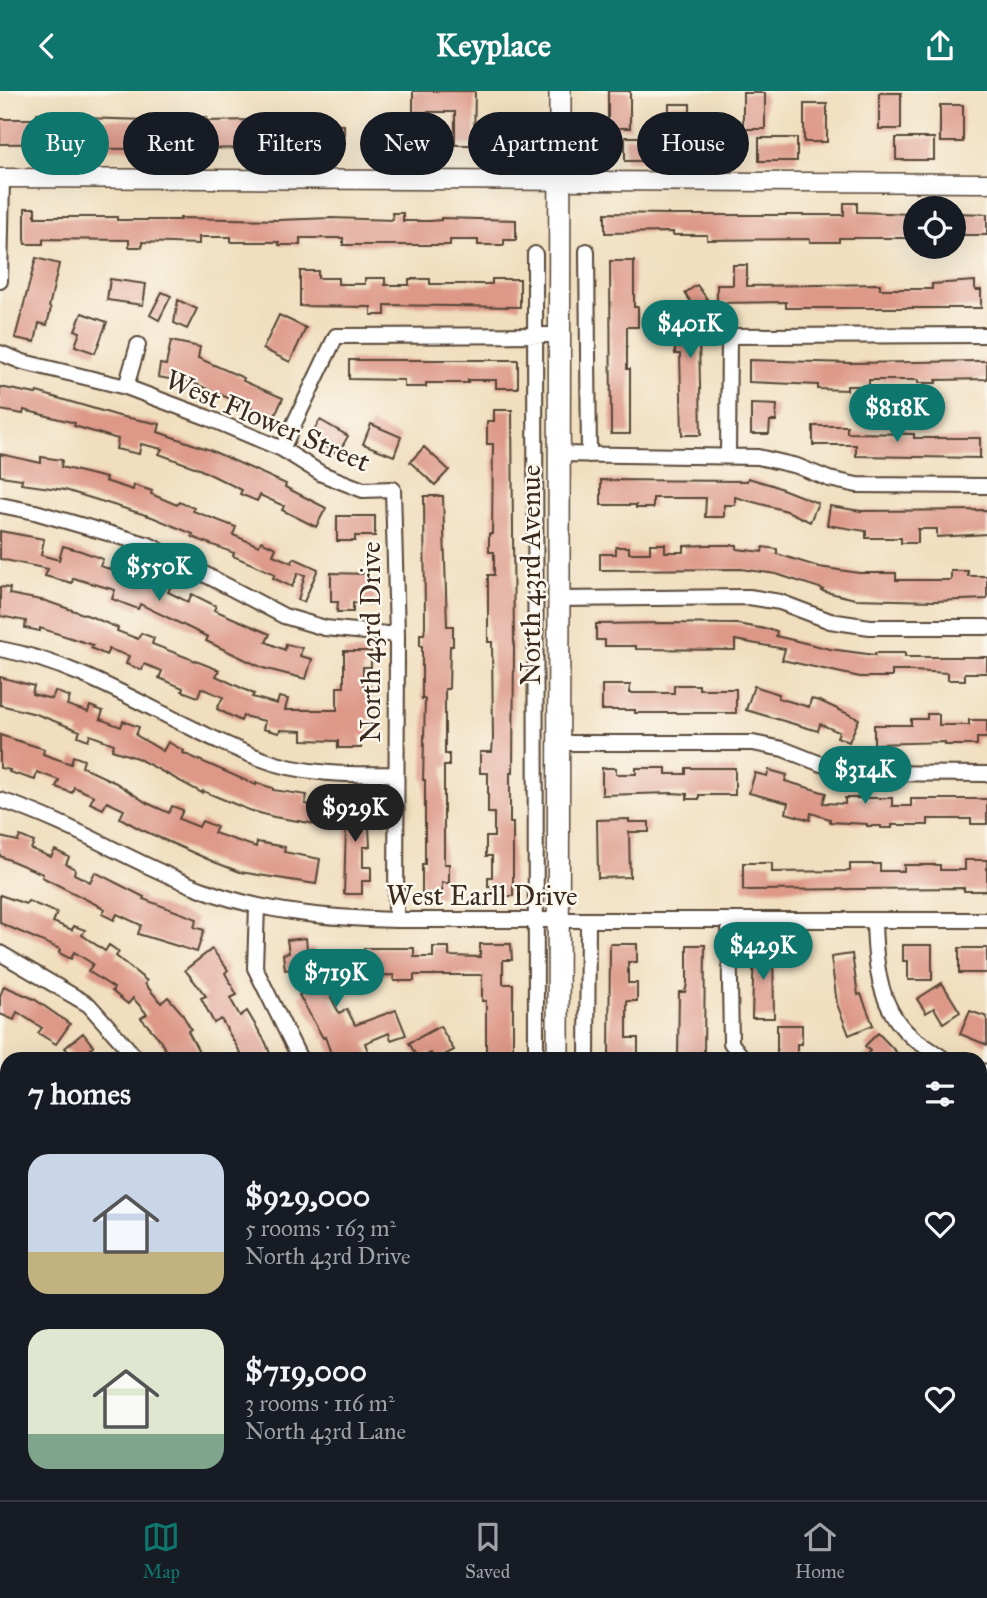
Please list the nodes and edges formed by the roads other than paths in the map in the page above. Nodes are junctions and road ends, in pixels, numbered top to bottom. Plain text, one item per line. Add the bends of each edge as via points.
1 (560, 91) edge
2 (1, 178) edge
3 (560, 183) junction
4 (987, 183) edge
5 (587, 251) dead end
6 (535, 254) dead end
7 (0, 281) edge
8 (535, 334) junction
9 (560, 335) junction
10 (987, 335) edge
11 (138, 345) dead end
12 (0, 353) edge
13 (126, 387) junction
14 (282, 449) junction
15 (557, 454) junction
16 (589, 455) junction
17 (728, 456) junction
18 (987, 486) edge
19 (393, 489) joint
20 (0, 505) edge
21 (558, 599) junction
22 (987, 627) edge
23 (397, 635) junction
24 (0, 649) edge
25 (558, 743) junction
26 (396, 774) junction
27 (987, 774) edge
28 (0, 800) edge
29 (257, 906) junction
30 (396, 920) junction
31 (536, 920) junction
32 (558, 920) junction
33 (588, 920) junction
34 (987, 920) edge
35 (729, 921) junction
36 (874, 921) junction
37 (0, 953) edge
38 (131, 1052) edge
39 (297, 1052) edge
40 (536, 1052) edge
41 (558, 1052) edge
42 (587, 1052) edge
43 (738, 1052) edge
44 (934, 1052) edge

1 - 3 main road, North 43rd Avenue
2 - 3 street
2 - 7 street
3 - 4 street
3 - 9 main road, North 43rd Avenue
5 - 16 street
6 - 8 street, North 43rd Avenue
8 - 9 street
8 - 14 street via 335,336
8 - 31 street, North 43rd Avenue
9 - 15 main road, North 43rd Avenue
10 - 17 street via 729,336
11 - 13 street, West Flower Street
12 - 13 street, West Flower Street
13 - 14 street, West Flower Street
14 - 19 street, West Flower Street via 322,474 363,489
15 - 16 street
15 - 21 main road, North 43rd Avenue
16 - 17 street
17 - 18 street via 797,465 857,485
19 - 23 street, North 43rd Drive
20 - 23 street via 149,545 284,616 326,628
21 - 22 street via 749,597 780,602 830,621 870,627
21 - 25 main road, North 43rd Avenue
23 - 26 street, North 43rd Drive
24 - 26 street via 82,674 261,759 340,773
25 - 27 street via 753,743 859,773
25 - 32 main road, North 43rd Avenue
26 - 30 street, North 43rd Drive
28 - 29 street, West Earll Drive via 68,825 201,889
29 - 30 street, West Earll Drive via 314,916
29 - 39 street via 255,968
30 - 31 street, West Earll Drive
31 - 32 street, West Earll Drive
31 - 40 street, North 43rd Avenue
32 - 33 street, West Earll Drive
32 - 41 main road, North 43rd Avenue
33 - 35 street, West Earll Drive
33 - 42 street
34 - 36 street, West Earll Drive
35 - 36 street, West Earll Drive
35 - 43 street via 731,1043
36 - 44 street via 875,961 886,1002 910,1035
37 - 38 street via 89,1005

